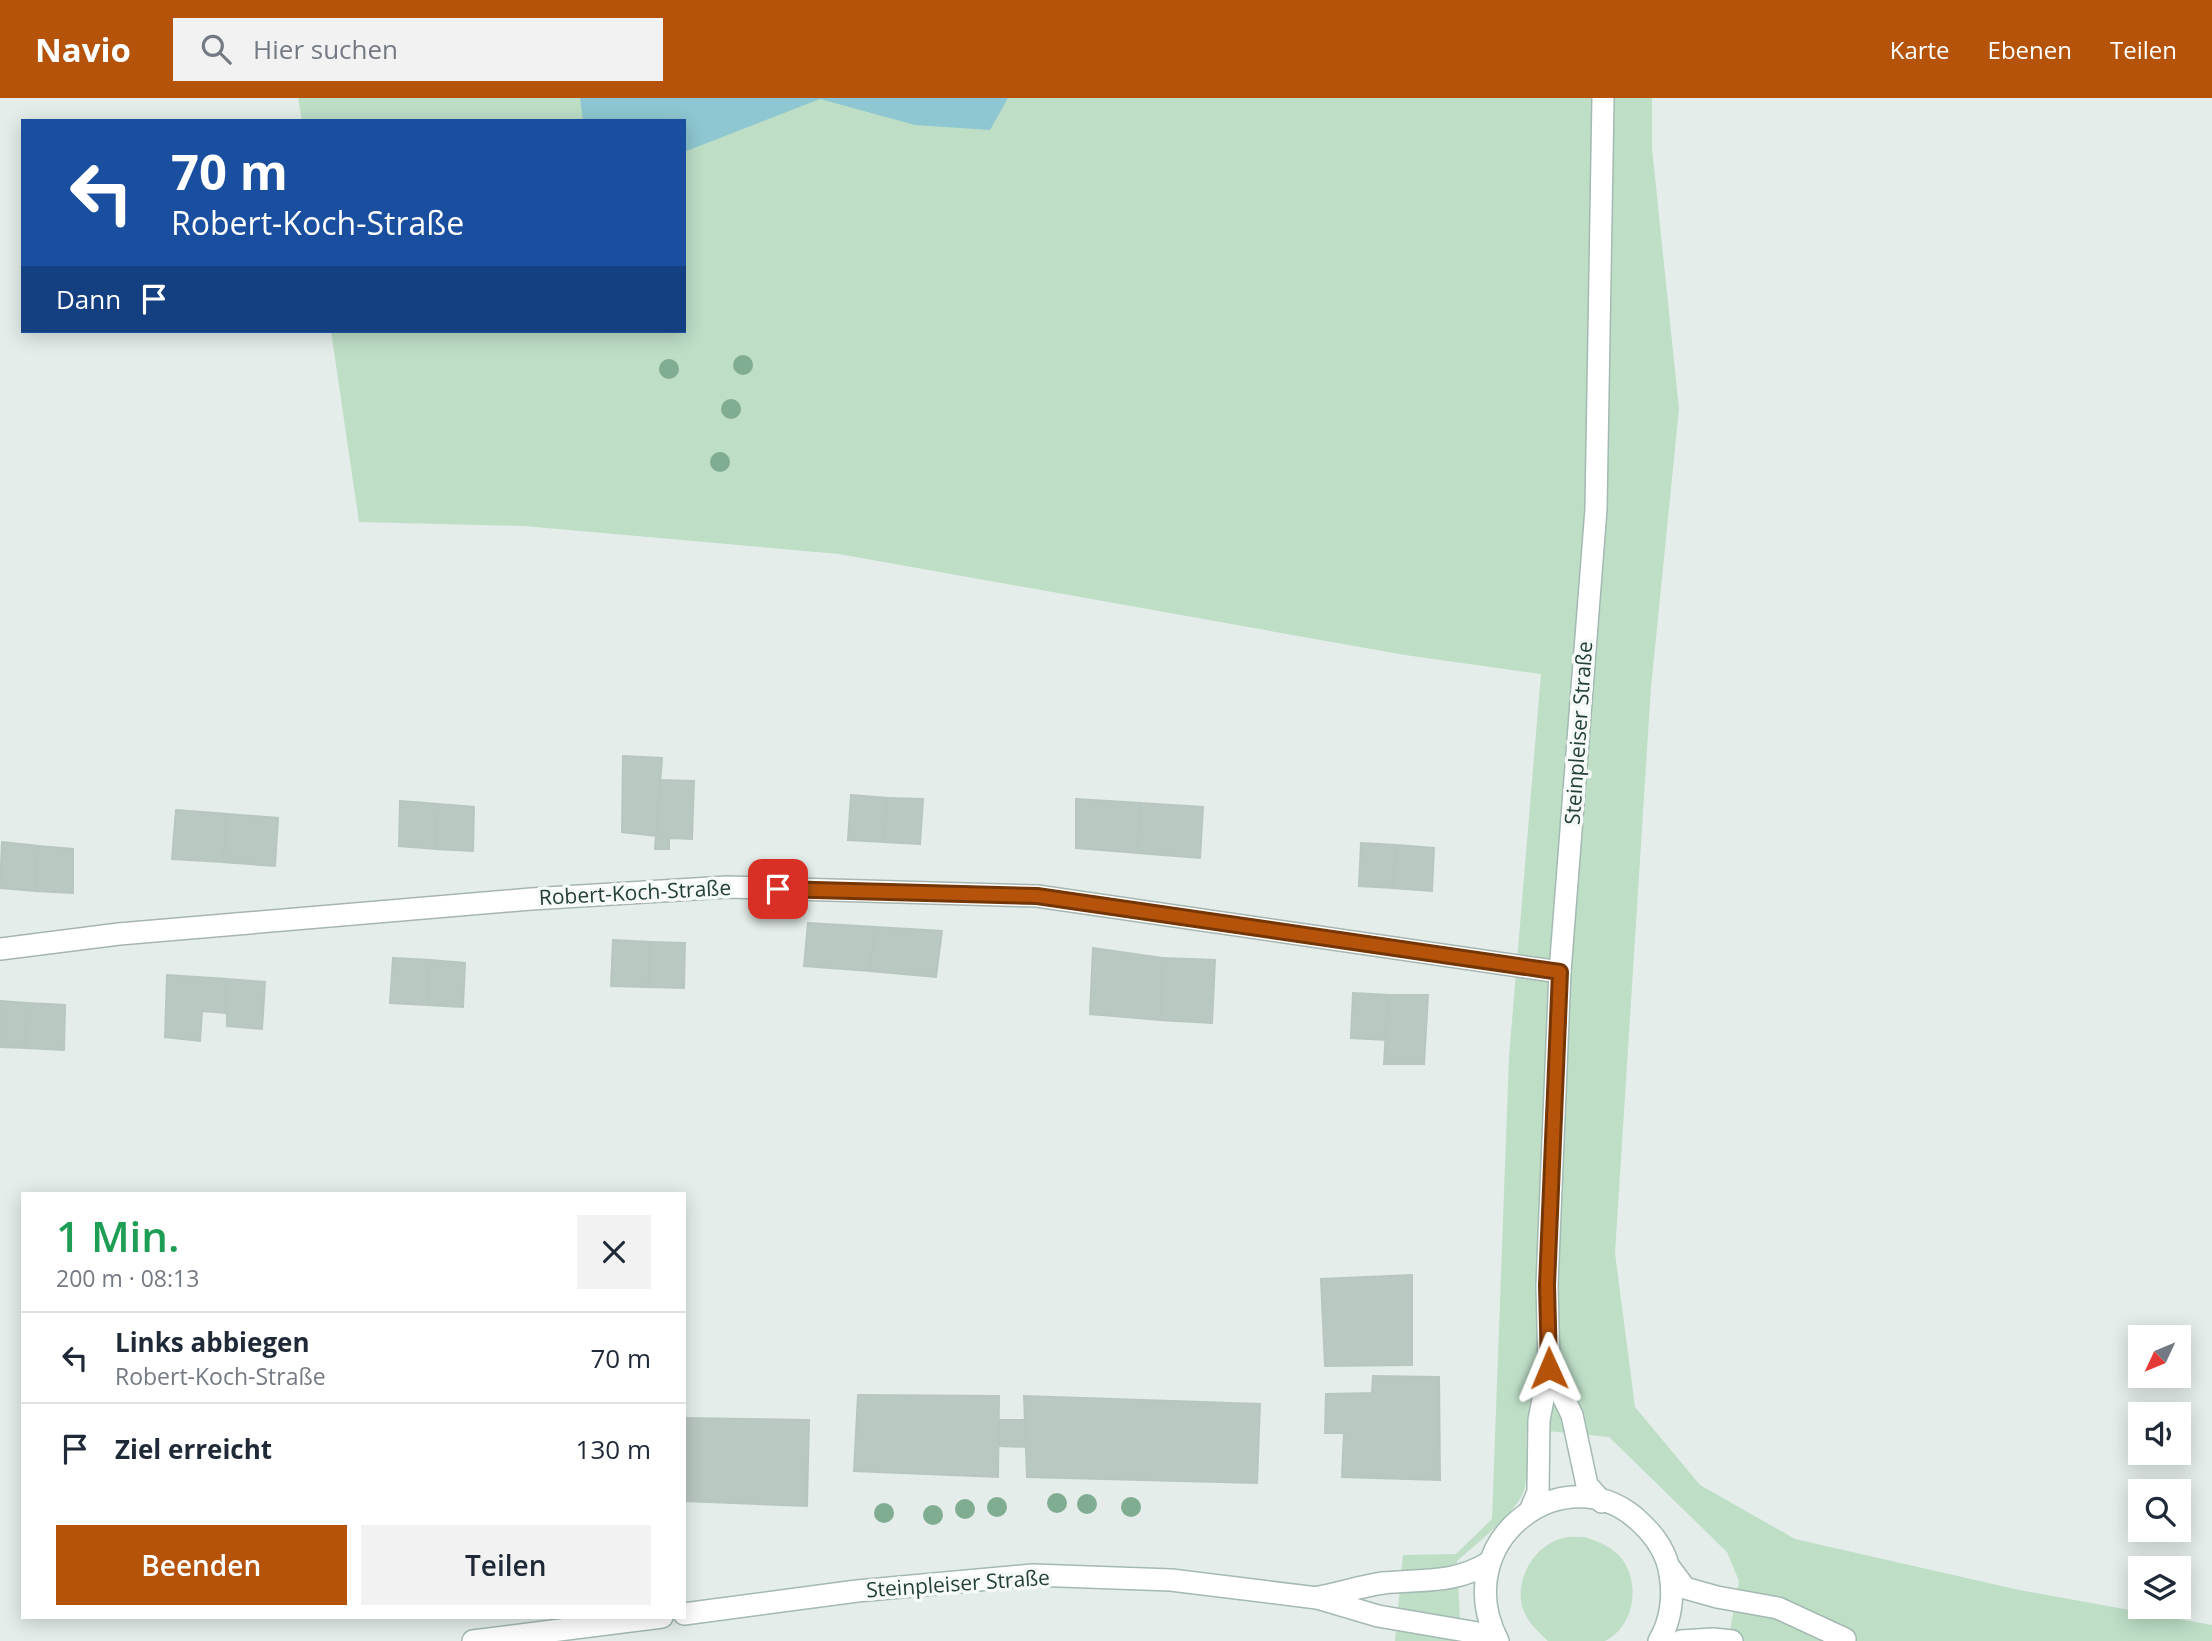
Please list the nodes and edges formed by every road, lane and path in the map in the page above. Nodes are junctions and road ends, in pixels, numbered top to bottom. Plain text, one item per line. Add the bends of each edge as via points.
1 (1603, 98) edge
2 (0, 949) edge
3 (1560, 972) junction
4 (1549, 1368) junction
5 (1602, 1502) junction
6 (1530, 1511) junction
7 (1488, 1563) junction
8 (1669, 1567) junction
9 (1317, 1598) junction
10 (686, 1614) edge
11 (646, 1619) edge
12 (1497, 1640) edge
13 (1854, 1640) edge
14 (473, 1641) edge
15 (1659, 1641) edge
16 (1681, 1641) edge
17 (1732, 1641) edge
18 (1822, 1641) edge

1 - 3 street, Steinpleiser Straße via 1596,509
2 - 3 street, Robert-Koch-Straße via 119,934 727,887 1037,896
3 - 4 street, Steinpleiser Straße via 1547,1285
4 - 5 street, Steinpleiser Straße via 1572,1415 1587,1485
4 - 6 street, Steinpleiser Straße via 1539,1420 1538,1492
5 - 6 street via 1566,1499
5 - 8 street via 1637,1519 1651,1532
6 - 7 street via 1498,1542
7 - 9 street, Steinpleiser Straße via 1470,1574 1383,1583
7 - 12 street via 1486,1615
8 - 13 street via 1685,1588 1778,1608
8 - 15 street via 1672,1603
9 - 10 street, Steinpleiser Straße via 1171,1580 1033,1575 857,1591
9 - 12 street, Steinpleiser Straße via 1378,1616
11 - 14 street
13 - 18 street
16 - 17 street

